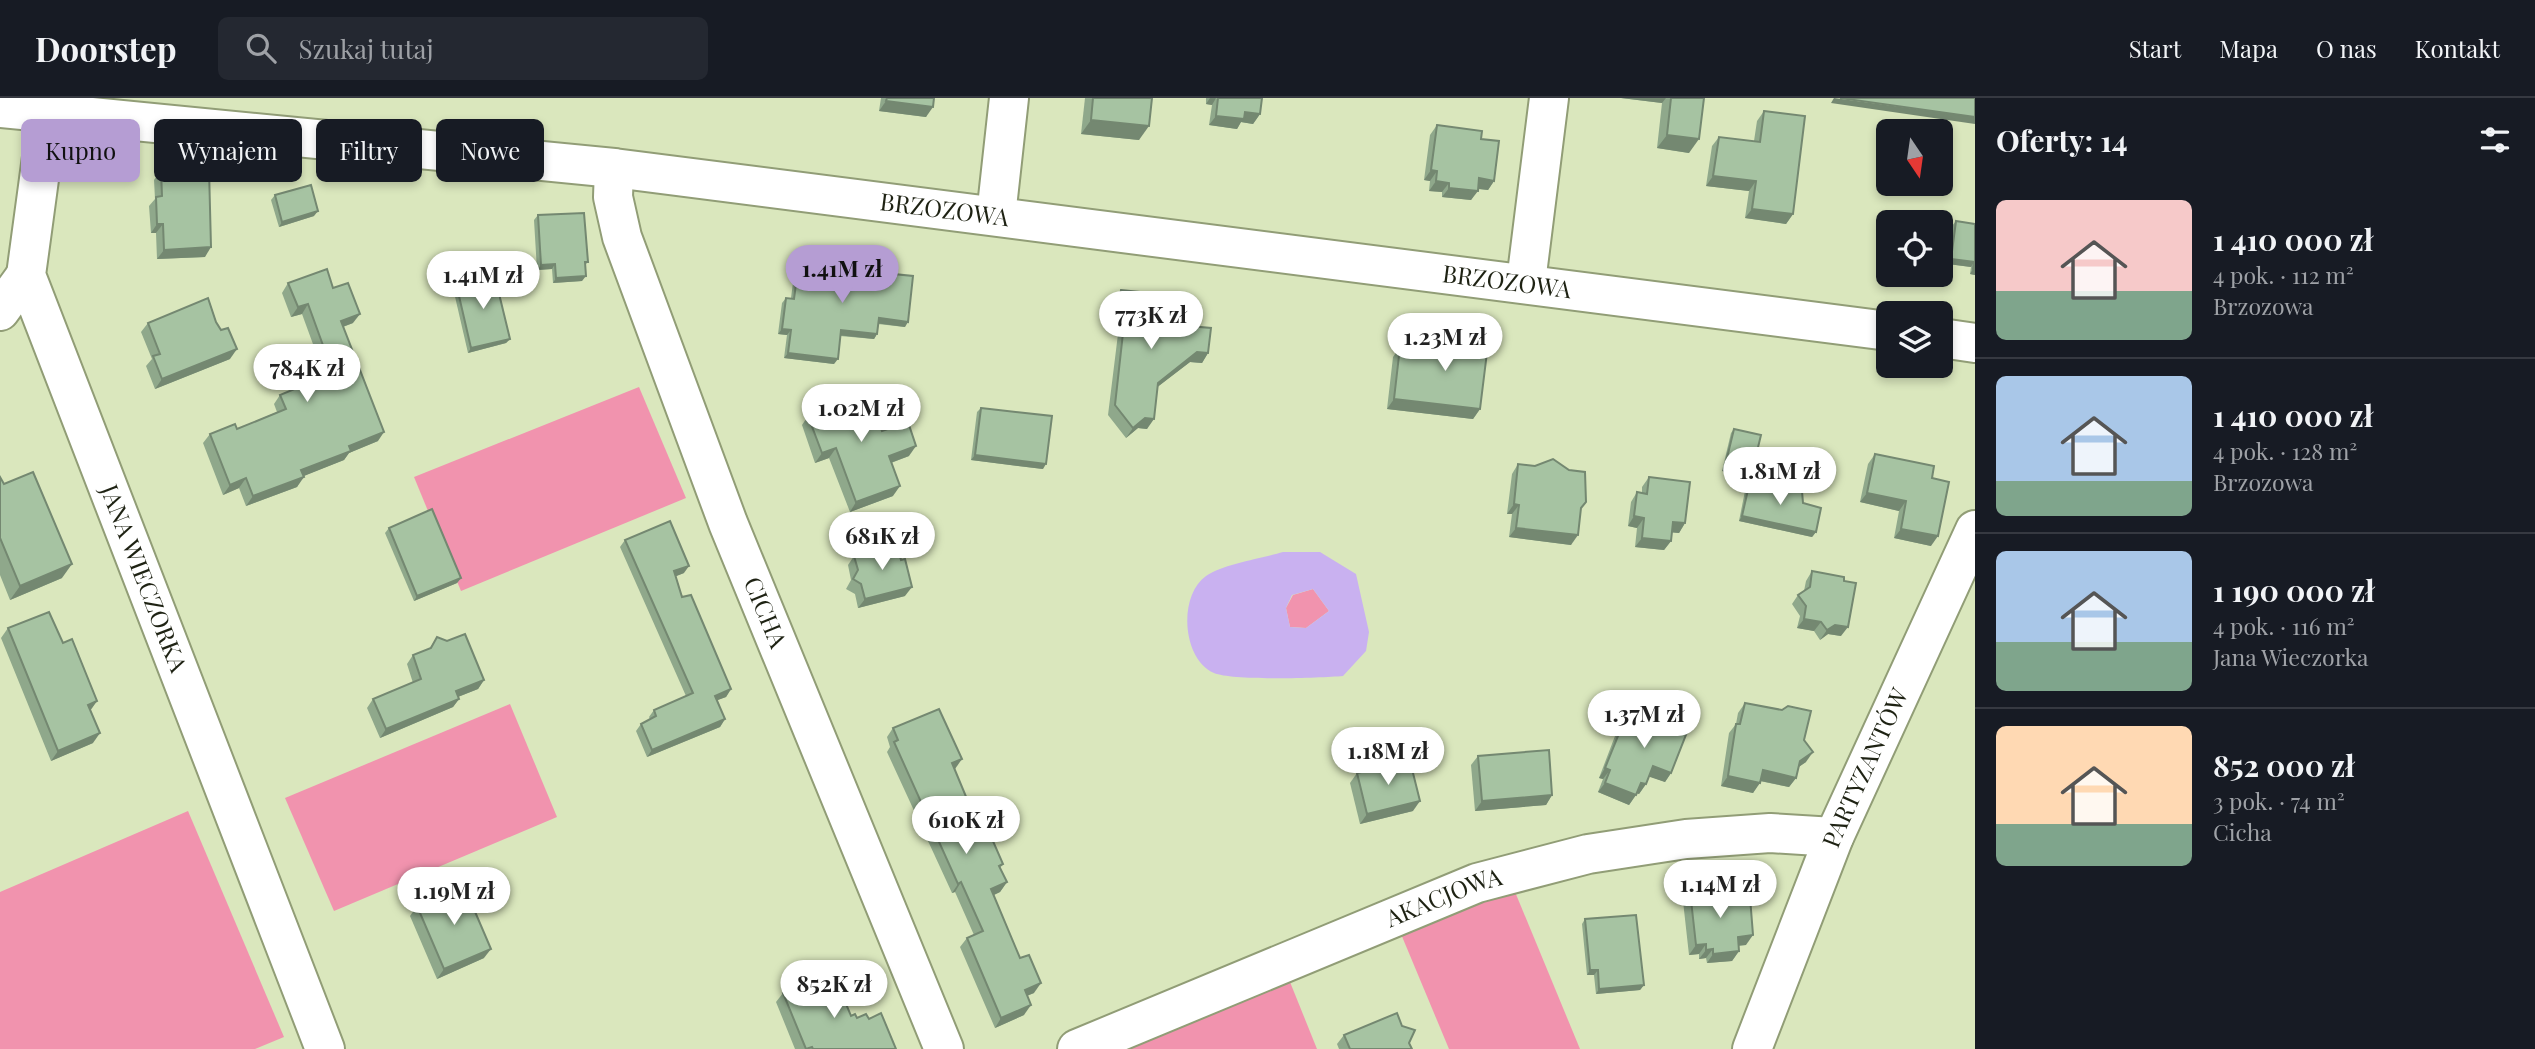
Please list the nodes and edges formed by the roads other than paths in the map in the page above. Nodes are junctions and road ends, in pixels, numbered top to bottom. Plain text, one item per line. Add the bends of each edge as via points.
1 (1009, 98) edge
2 (1549, 98) edge
3 (50, 105) edge
4 (0, 108) edge
5 (614, 168) junction
6 (996, 216) junction
7 (26, 275) junction
8 (1526, 282) junction
9 (0, 310) edge
10 (1876, 329) edge
11 (1953, 340) edge
12 (1975, 343) edge
13 (1975, 530) edge
14 (1834, 837) junction
15 (325, 1049) edge
16 (944, 1049) edge
17 (1077, 1049) edge
18 (1752, 1049) edge

1 - 6 street
2 - 8 street
3 - 4 street, BRZOZOWA
3 - 5 street, BRZOZOWA
3 - 7 street, JANA WIECZORKA
5 - 6 street, BRZOZOWA
5 - 16 street, CICHA via 613,197 622,237 727,523
6 - 8 street, BRZOZOWA
7 - 9 street
7 - 15 street, JANA WIECZORKA
8 - 10 street, BRZOZOWA
11 - 12 street
13 - 14 street, PARTYZANTÓW
14 - 17 street, AKACJOWA via 1770,833 1686,839 1588,854 1477,883
14 - 18 street, PARTYZANTÓW

